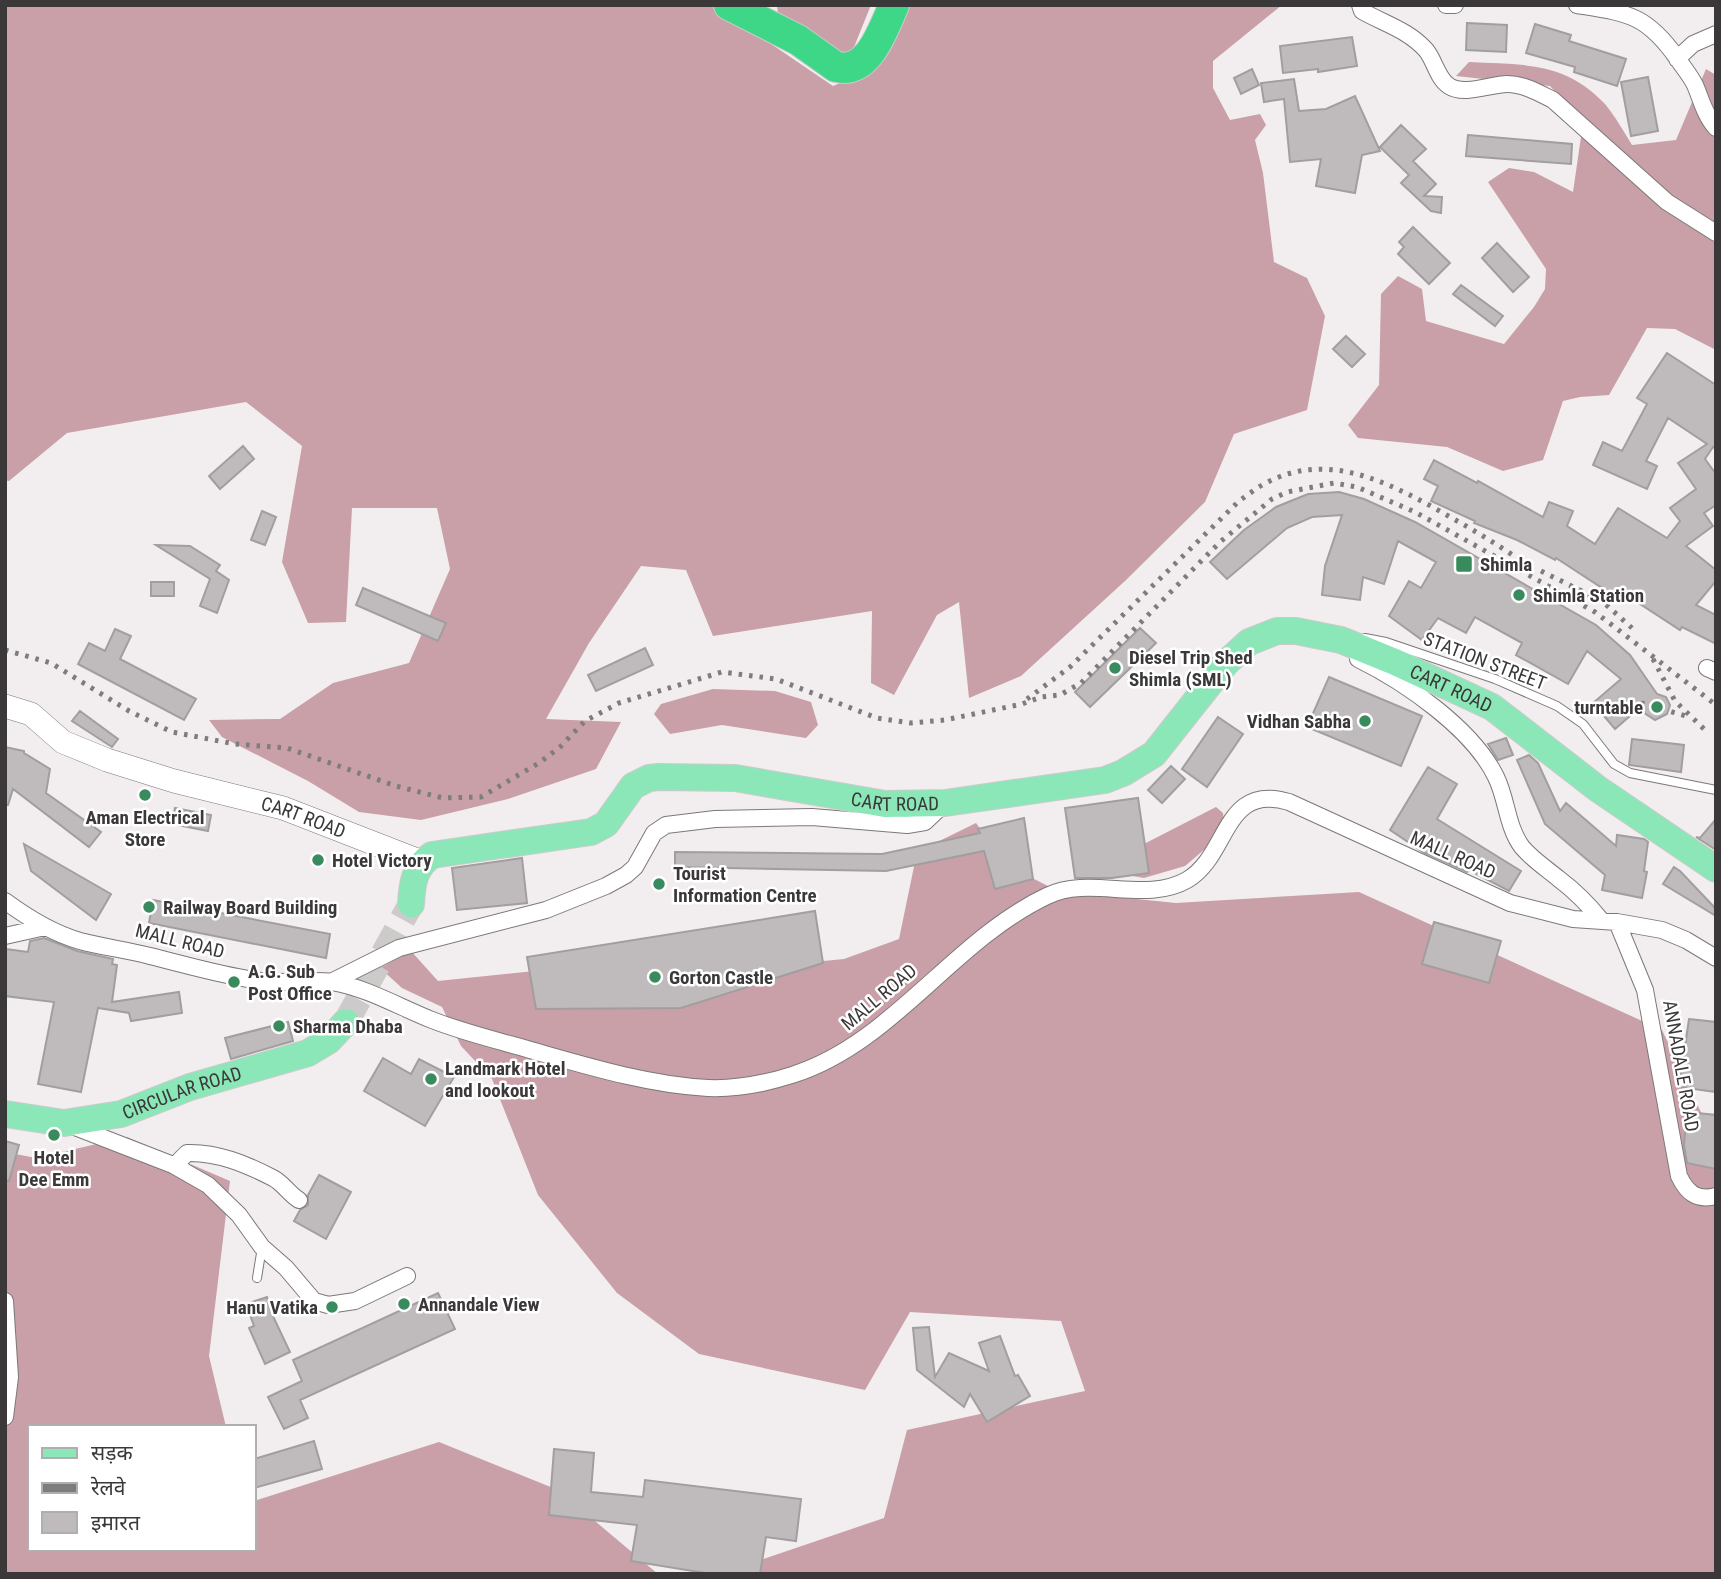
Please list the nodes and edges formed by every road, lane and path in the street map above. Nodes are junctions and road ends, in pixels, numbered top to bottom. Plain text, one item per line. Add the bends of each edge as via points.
1 (729, 5) edge
2 (894, 5) edge
3 (1360, 5) edge
4 (1446, 5) edge
5 (1455, 5) edge
6 (1577, 5) edge
7 (1716, 34) edge
8 (1677, 60) junction
9 (1716, 128) edge
10 (1716, 233) edge
11 (1276, 631) junction
12 (1341, 640) junction
13 (5, 706) edge
14 (1716, 790) edge
15 (945, 803) junction
16 (422, 862) junction
17 (1716, 869) edge
18 (5, 886) edge
19 (411, 904) tunnel mouth
20 (12, 906) edge
21 (1609, 921) junction
22 (45, 927) junction
23 (5, 936) edge
24 (1716, 958) edge
25 (331, 982) junction
26 (346, 1022) tunnel mouth
27 (5, 1114) edge
28 (64, 1123) junction
29 (181, 1169) junction
30 (1716, 1196) edge
31 (299, 1200) dead end
32 (262, 1247) junction
33 (407, 1276) dead end
34 (257, 1278) dead end
35 (5, 1301) edge
36 (5, 1417) edge

1 - 2 highway via 798,40 836,67 851,69 868,54
3 - 10 street via 1362,11 1414,39 1450,88 1508,84 1553,100 1667,202
4 - 5 street
6 - 8 street via 1641,20 1655,30
7 - 8 street via 1693,44
8 - 9 street
11 - 12 main road, CART ROAD
11 - 15 main road, CART ROAD via 1241,649 1162,746 1123,773
11 - 21 street via 1317,641 1370,665 1461,732 1492,769 1523,848
12 - 14 lane, STATION STREET via 1386,642 1539,697 1583,724 1621,769
12 - 17 main road, CART ROAD via 1492,707 1598,789
13 - 16 main road, CART ROAD via 31,714 63,742 85,752 174,782 283,808
15 - 16 main road, CART ROAD via 878,804 735,778 659,777 640,781 606,824 591,832 436,853
15 - 25 street via 925,822 907,825 812,817 666,825 654,833 635,867 606,886 546,910 399,948
16 - 19 main road via 413,880
18 - 20 street via 14,898
20 - 22 street, MALL ROAD
21 - 24 street, MALL ROAD via 1662,930
21 - 25 street, MALL ROAD via 1547,914 1510,903 1289,802 1260,798 1235,816 1189,879 1166,889 1070,889 1049,894 952,961 863,1040 815,1067 753,1084 709,1088 602,1070 463,1031 382,997
21 - 30 street, ANNADALE ROAD via 1648,1001 1679,1176 1698,1198
22 - 23 street
22 - 25 street, MALL ROAD via 80,940 213,972 264,981
26 - 28 main road, CIRCULAR ROAD via 309,1053 190,1087 121,1114
27 - 28 main road, CIRCULAR ROAD
28 - 29 street
29 - 31 street via 180,1160 187,1153 224,1157 276,1179
29 - 32 street via 232,1207
32 - 33 street via 314,1301 328,1305 355,1301
32 - 34 lane
35 - 36 street via 10,1377

